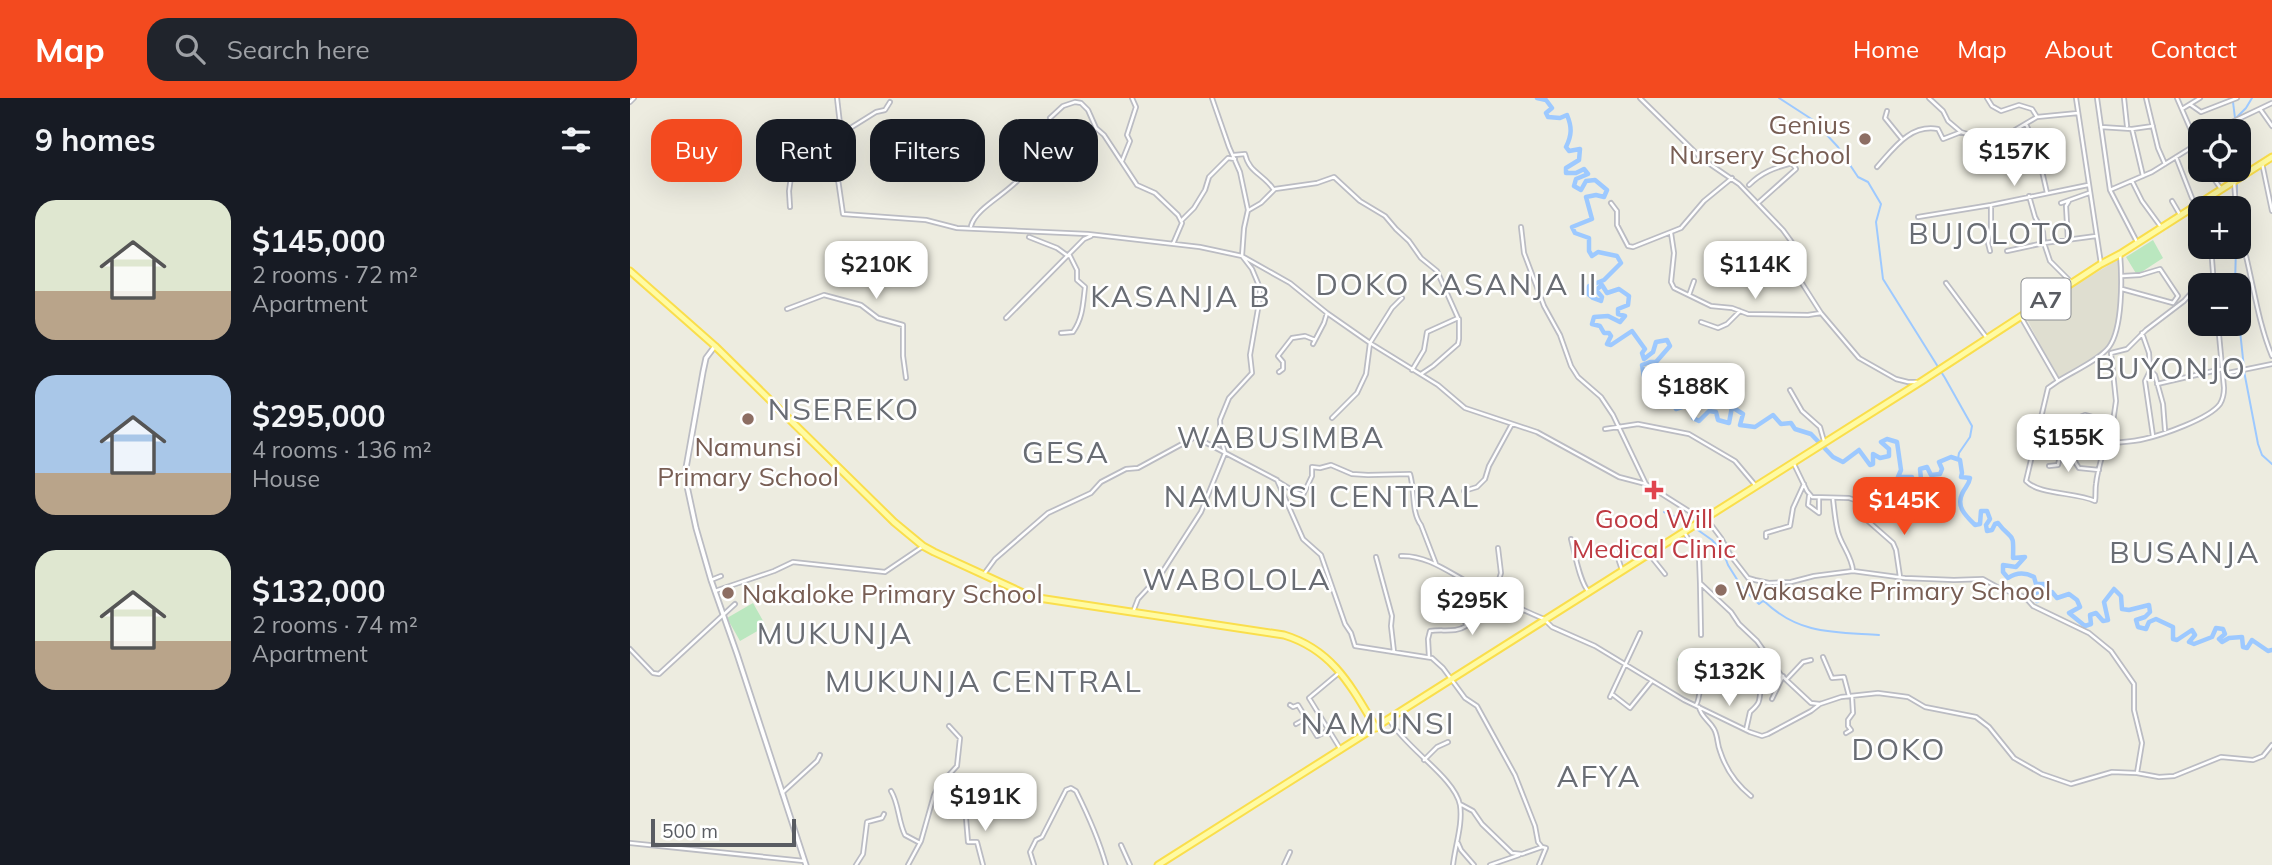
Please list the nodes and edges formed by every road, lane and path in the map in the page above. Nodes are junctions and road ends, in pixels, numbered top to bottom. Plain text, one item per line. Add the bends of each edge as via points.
1 (634, 98) edge
2 (837, 98) edge
3 (1082, 98) edge
4 (1132, 98) edge
5 (1212, 98) edge
6 (1640, 98) edge
7 (1930, 98) edge
8 (1987, 98) edge
9 (2076, 98) edge
10 (2097, 98) edge
11 (2124, 98) edge
12 (2146, 98) edge
13 (2177, 98) edge
14 (2200, 98) edge
15 (2237, 98) edge
16 (1936, 100) edge
17 (630, 102) edge
18 (890, 102) dead end
19 (1081, 103) junction
20 (2272, 103) edge
21 (2191, 104) junction
22 (2182, 109) junction
23 (2260, 109) junction
24 (1887, 111) dead end
25 (2078, 113) junction
26 (2037, 117) junction
27 (1050, 118) dead end
28 (839, 119) edge
29 (2239, 119) edge
30 (856, 124) edge
31 (2026, 124) junction
32 (2188, 124) edge
33 (2153, 126) junction
34 (2272, 126) edge
35 (2100, 127) junction
36 (2127, 128) junction
37 (2132, 129) junction
38 (1961, 132) junction
39 (1902, 139) junction
40 (2188, 150) edge
41 (1234, 157) junction
42 (2176, 157) junction
43 (2272, 157) edge
44 (1122, 161) junction
45 (2262, 163) junction
46 (2165, 164) junction
47 (1877, 167) dead end
48 (2251, 170) edge
49 (2143, 176) junction
50 (1732, 178) junction
51 (2132, 181) junction
52 (790, 182) edge
53 (838, 182) edge
54 (1016, 182) edge
55 (2216, 182) edge
56 (2232, 182) edge
57 (1749, 184) dead end
58 (2088, 185) junction
59 (2221, 189) junction
60 (1274, 190) junction
61 (2110, 190) junction
62 (2047, 193) junction
63 (2089, 193) junction
64 (2029, 196) junction
65 (2191, 196) edge
66 (2212, 196) edge
67 (2069, 201) junction
68 (2172, 201) dead end
69 (1611, 203) dead end
70 (1758, 203) junction
71 (2061, 203) dead end
72 (1991, 205) junction
73 (790, 207) dead end
74 (1248, 210) junction
75 (2188, 211) edge
76 (2272, 211) edge
77 (2180, 215) junction
78 (1918, 217) dead end
79 (1181, 221) junction
80 (1521, 227) dead end
81 (2161, 227) junction
82 (971, 228) junction
83 (1671, 233) junction
84 (1094, 235) junction
85 (2096, 236) junction
86 (1029, 237) dead end
87 (2068, 241) junction
88 (2137, 242) junction
89 (2044, 243) junction
90 (1173, 244) junction
91 (1990, 251) dead end
92 (2007, 251) dead end
93 (2120, 254) junction
94 (1069, 255) junction
95 (1242, 256) junction
96 (2247, 259) edge
97 (2101, 264) junction
98 (1765, 269) dead end
99 (1796, 269) junction
100 (630, 271) edge
101 (2122, 276) junction
102 (1693, 281) dead end
103 (1946, 283) dead end
104 (2072, 283) junction
105 (2122, 289) junction
106 (1689, 295) junction
107 (2188, 297) edge
108 (1402, 298) dead end
109 (788, 309) dead end
110 (1740, 312) junction
111 (1327, 313) junction
112 (1821, 313) junction
113 (2021, 317) junction
114 (1006, 318) dead end
115 (1458, 318) junction
116 (1701, 322) dead end
117 (2272, 330) edge
118 (2263, 331) junction
119 (1061, 333) dead end
120 (2142, 333) junction
121 (2219, 336) edge
122 (1987, 338) junction
123 (1370, 343) junction
124 (715, 346) junction
125 (2272, 356) edge
126 (2272, 365) edge
127 (1412, 370) junction
128 (2150, 370) junction
129 (2223, 371) junction
130 (1279, 372) dead end
131 (1421, 374) junction
132 (906, 378) dead end
133 (1922, 381) junction
134 (2058, 381) junction
135 (2157, 384) junction
136 (1790, 390) dead end
137 (1332, 418) dead end
138 (1512, 424) junction
139 (1620, 428) junction
140 (1605, 429) dead end
141 (2165, 432) junction
142 (2153, 436) junction
143 (2072, 442) junction
144 (2108, 444) junction
145 (1822, 445) junction
146 (1226, 453) junction
147 (1793, 463) junction
148 (2049, 466) dead end
149 (2099, 470) junction
150 (1277, 480) junction
151 (1646, 484) junction
152 (1804, 484) junction
153 (1755, 486) junction
154 (1464, 491) dead end
155 (1809, 495) junction
156 (1819, 498) junction
157 (1833, 499) junction
158 (1705, 519) junction
159 (1684, 532) junction
160 (1766, 537) dead end
161 (1571, 539) dead end
162 (923, 545) junction
163 (1614, 546) dead end
164 (1498, 548) dead end
165 (1649, 554) junction
166 (1401, 556) dead end
167 (1376, 557) dead end
168 (1436, 564) junction
169 (1623, 571) junction
170 (1853, 571) junction
171 (1665, 574) dead end
172 (984, 575) junction
173 (721, 576) dead end
174 (1900, 577) junction
175 (711, 580) junction
176 (1700, 583) junction
177 (1465, 585) dead end
178 (715, 591) junction
179 (1590, 592) junction
180 (1494, 596) junction
181 (735, 604) dead end
182 (1133, 612) junction
183 (724, 613) junction
184 (1544, 619) junction
185 (1640, 633) dead end
186 (1701, 635) dead end
187 (630, 649) edge
188 (1394, 652) junction
189 (1429, 657) junction
190 (1823, 657) dead end
191 (1811, 660) dead end
192 (1625, 664) junction
193 (1340, 672) junction
194 (1702, 676) dead end
195 (1785, 677) junction
196 (1452, 679) junction
197 (1652, 681) junction
198 (1761, 686) dead end
199 (1850, 696) junction
200 (1772, 699) dead end
201 (1820, 704) junction
202 (1290, 705) dead end
203 (1697, 706) junction
204 (1306, 718) junction
205 (1390, 719) junction
206 (1296, 724) dead end
207 (949, 726) dead end
208 (1376, 728) junction
209 (1329, 730) junction
210 (1745, 730) junction
211 (1846, 733) dead end
212 (1448, 742) dead end
213 (2272, 745) edge
214 (1341, 750) junction
215 (820, 755) dead end
216 (1424, 760) junction
217 (2137, 773) junction
218 (891, 791) dead end
219 (782, 793) junction
220 (1751, 796) dead end
221 (1460, 804) junction
222 (965, 806) dead end
223 (898, 810) junction
224 (884, 814) dead end
225 (892, 814) dead end
226 (919, 819) dead end
227 (899, 820) junction
228 (891, 823) dead end
229 (927, 823) junction
230 (869, 839) dead end
231 (1457, 839) junction
232 (864, 842) junction
233 (630, 843) edge
234 (920, 843) junction
235 (1121, 845) dead end
236 (1542, 847) junction
237 (1290, 852) dead end
238 (1522, 854) junction
239 (805, 863) edge
240 (856, 865) edge
241 (908, 865) edge
242 (984, 865) edge
243 (1034, 865) edge
244 (1106, 865) edge
245 (1130, 865) edge
246 (1158, 865) edge
247 (1284, 865) edge
248 (1453, 865) edge
249 (1474, 865) edge
250 (1490, 865) edge
251 (1539, 865) edge

1 - 17 street
2 - 28 street
3 - 19 street
4 - 44 street via 1136,107
5 - 41 street
6 - 50 street via 1701,158
7 - 16 street
8 - 26 street via 2001,111 2021,105
9 - 25 street
10 - 35 street
11 - 36 street
12 - 33 street
13 - 22 street
14 - 21 street
15 - 21 street via 2201,112
16 - 38 street
18 - 30 street via 885,110
19 - 27 street via 1063,106
19 - 44 street
20 - 23 street
21 - 22 street
22 - 32 street
23 - 29 street
23 - 34 street
24 - 39 street via 1885,118
25 - 26 street
25 - 58 street
26 - 31 street
31 - 38 street via 1992,141
31 - 62 street
33 - 37 street
33 - 46 street
35 - 36 street
35 - 61 street
36 - 37 street
37 - 49 street
38 - 39 street via 1943,139 1939,130 1925,128
39 - 47 street
40 - 42 street
41 - 60 street via 1245,154 1249,167
41 - 74 street
41 - 79 street via 1214,171 1194,208
42 - 46 street
42 - 65 street
43 - 45 main road, A7
44 - 79 street via 1137,185 1155,193
45 - 48 main road, A7
45 - 76 street
46 - 49 street
49 - 51 street
50 - 70 street
50 - 83 street
51 - 61 street
51 - 81 street
52 - 73 street
53 - 82 street via 843,214
54 - 82 street via 981,211
55 - 59 street
56 - 59 main road, A7
57 - 70 street via 1774,167 1792,163 1796,169
58 - 62 street
58 - 63 street
59 - 66 main road, A7
60 - 74 street
60 - 115 street via 1334,177 1385,216 1437,271
61 - 88 street
62 - 64 street
63 - 67 street
63 - 85 street
64 - 72 street
64 - 89 street
67 - 71 street
67 - 87 street
68 - 77 street
69 - 83 street via 1629,246
70 - 99 street via 1794,244
72 - 78 street
72 - 91 street
74 - 95 street
75 - 77 main road, A7
77 - 81 main road, A7
79 - 90 street
80 - 139 street via 1524,253 1571,366 1601,397
81 - 88 main road, A7
82 - 84 street
83 - 106 street via 1671,285
84 - 90 street
84 - 94 street
85 - 87 street
85 - 97 street
86 - 94 street
87 - 89 street
88 - 93 main road, A7
89 - 92 street
89 - 104 street via 2052,264
90 - 95 street
93 - 97 main road, A7
93 - 101 street
94 - 114 street
94 - 119 street via 1077,280 1085,287 1085,304 1073,332
95 - 111 street via 1290,283
95 - 146 street via 1257,279 1259,303 1250,355 1252,373 1229,398 1220,420
96 - 118 street
97 - 104 main road, A7
98 - 99 street
99 - 112 street
100 - 124 main road
101 - 105 street
101 - 105 street via 2160,269 2178,296 2173,303
102 - 106 street
103 - 122 street
104 - 113 main road, A7
105 - 134 street via 2109,346
106 - 110 street
107 - 120 street
108 - 123 street
109 - 132 street via 824,295 861,305 878,318 903,326
110 - 112 street
110 - 116 street via 1722,327
111 - 123 street
111 - 130 street via 1314,342 1305,336 1292,338 1278,356 1283,362
112 - 133 street via 1862,360 1896,379
113 - 122 main road, A7
113 - 134 street
115 - 127 street via 1427,332 1424,350
115 - 131 street via 1458,344
117 - 118 street
118 - 125 street
120 - 128 street
120 - 144 street via 2127,349 2111,353 2116,401
121 - 129 street
122 - 133 main road, A7
123 - 127 street
123 - 137 street via 1362,382
124 - 162 main road
124 - 175 street via 706,358 686,478
126 - 129 street
127 - 131 street
128 - 135 street
128 - 142 street via 2145,381
129 - 135 street
129 - 141 street via 2224,396 2217,408
131 - 138 street via 1465,408
133 - 145 main road, A7
134 - 149 street via 2048,388 2026,481 2036,488 2095,501
135 - 141 street
136 - 145 street via 1799,408 1820,426
138 - 151 street via 1537,432 1619,477
138 - 154 street via 1485,479
139 - 140 street
139 - 151 street
139 - 153 street via 1638,424 1689,434 1735,461
141 - 142 street
142 - 144 street
143 - 144 street via 2073,423 2086,415 2110,421
143 - 148 street via 2063,443 2058,465
143 - 149 street via 2077,466
144 - 149 street
145 - 147 main road, A7
146 - 150 street
146 - 172 street via 1195,438 1101,482 1091,493 1048,513 995,559
146 - 182 street via 1201,512
147 - 152 street
147 - 153 main road, A7
150 - 168 street via 1303,495 1312,467 1331,465 1352,474 1409,474 1417,520
150 - 188 street via 1303,538 1321,555 1355,646
151 - 158 street
152 - 155 street
152 - 160 street via 1790,526 1766,533
153 - 158 main road, A7
155 - 156 street
155 - 156 street via 1808,505 1820,513
156 - 157 street
157 - 170 street via 1836,529
157 - 174 street via 1853,499 1868,522 1888,537 1896,548
158 - 159 main road, A7
158 - 170 street via 1750,579 1774,583
159 - 165 main road, A7
159 - 176 street via 1699,556
161 - 179 street via 1581,581
162 - 172 main road
162 - 178 street via 884,572 793,562
163 - 169 street
164 - 180 street via 1501,573
165 - 169 main road, A7
165 - 171 street
166 - 168 street
167 - 188 street via 1392,616
168 - 180 street
169 - 179 main road, A7
170 - 174 street
172 - 182 main road via 1032,597
173 - 175 street
174 - 217 street via 1983,579 2025,597 2112,652 2134,684 2142,743
175 - 178 street
176 - 186 street
176 - 195 street
177 - 189 street via 1455,589 1453,600 1466,625 1430,631
178 - 183 street
179 - 184 main road, A7
180 - 184 street
181 - 183 street
182 - 193 main road via 1296,639 1324,654
183 - 187 street via 659,674
183 - 219 street
184 - 192 street
184 - 196 main road, A7
185 - 192 street
188 - 189 street
189 - 196 street
190 - 199 street via 1832,677 1844,677
191 - 195 street
192 - 197 street
192 - 197 street via 1611,696 1630,708
193 - 208 main road
193 - 209 street via 1309,698
194 - 203 street
195 - 200 street
195 - 201 street via 1810,702
196 - 205 main road, A7
196 - 236 street via 1477,706 1515,775
197 - 203 street
198 - 210 street via 1759,702 1751,710
199 - 201 street
199 - 211 street via 1853,712 1848,721 1851,730
199 - 217 street via 1908,697 1925,706 1980,719 2014,758 2071,785 2109,772
201 - 210 street via 1768,734
202 - 204 street via 1298,705
203 - 210 street
203 - 220 street via 1716,732 1735,783
204 - 206 street
204 - 209 street via 1317,736
205 - 208 main road, A7
205 - 216 street
207 - 229 street via 960,738 957,766 938,787
208 - 214 main road, A7
209 - 214 street
212 - 216 street
213 - 217 street via 2253,760 2221,757 2168,777
214 - 246 main road, A7
215 - 219 street
216 - 221 street via 1451,784
218 - 223 street
219 - 239 street
221 - 231 street
221 - 238 street via 1473,811 1512,853
222 - 242 street via 968,842 978,842
223 - 225 street
223 - 227 street
224 - 232 street via 867,822
226 - 229 street
227 - 228 street
227 - 234 street via 905,835
229 - 234 street
230 - 232 street
231 - 248 street
231 - 249 street
232 - 240 street
233 - 239 street
234 - 241 street
235 - 245 street
236 - 238 street
236 - 251 street via 1546,848
237 - 247 street
238 - 250 street
243 - 244 street via 1030,852 1071,788 1083,805

